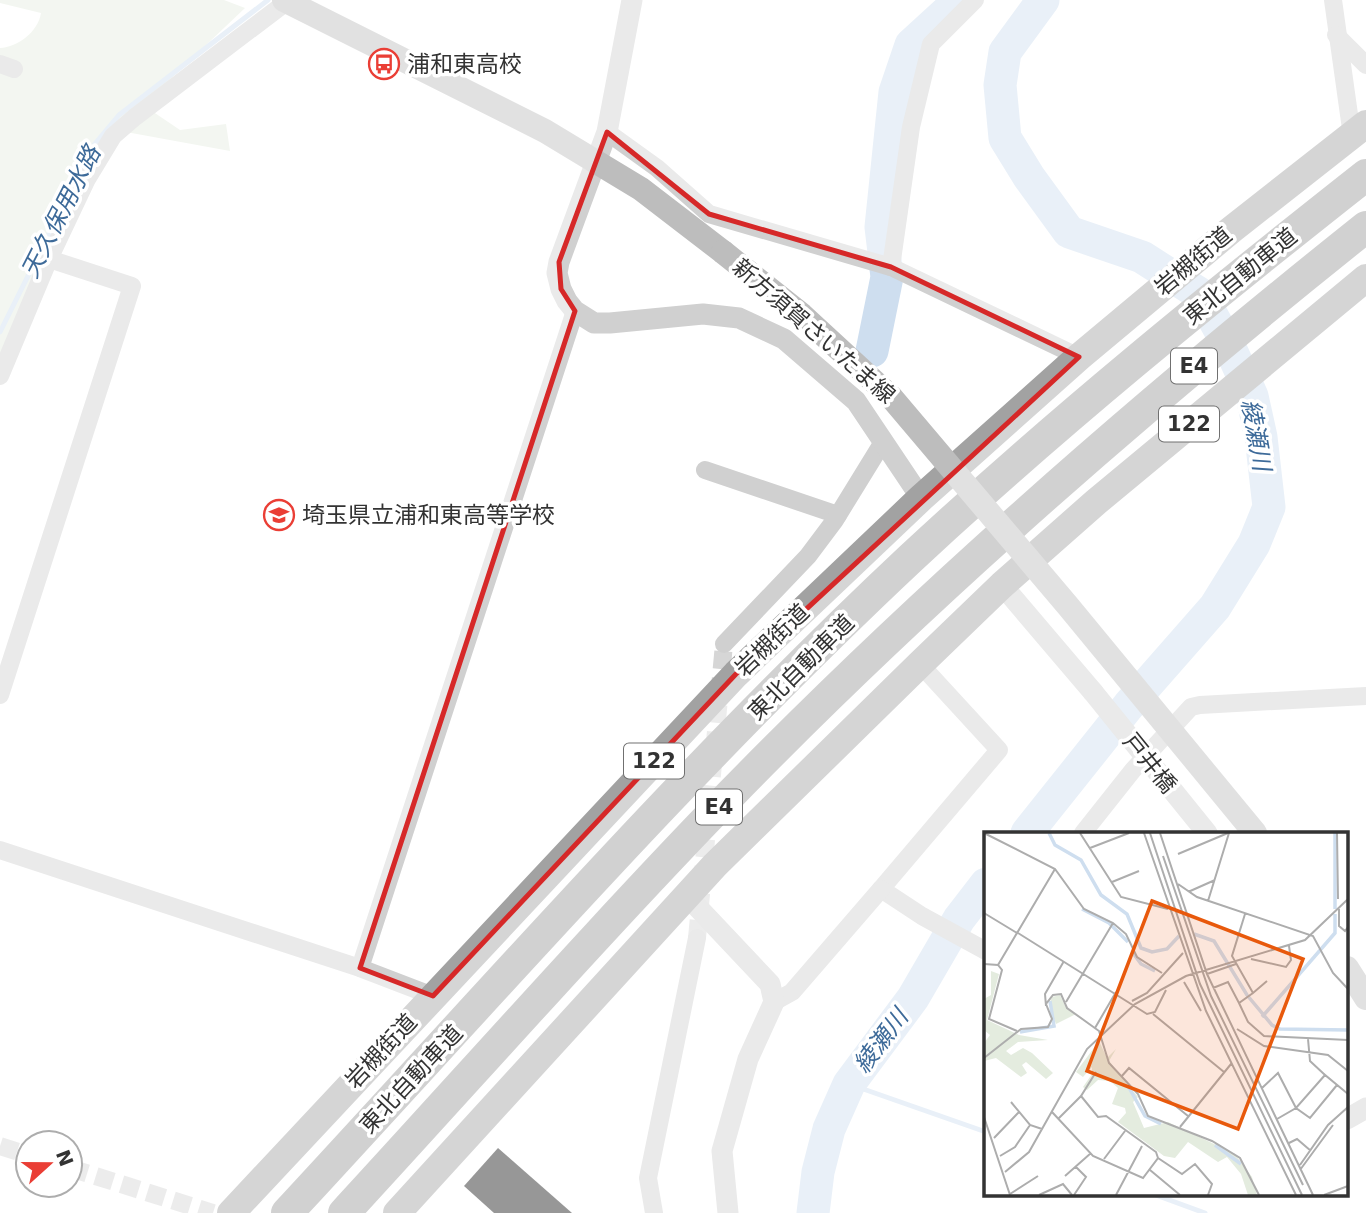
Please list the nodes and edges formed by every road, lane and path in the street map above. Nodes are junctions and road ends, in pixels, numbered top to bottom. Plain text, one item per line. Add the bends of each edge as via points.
1 (632, 0) edge
2 (975, 0) edge
3 (1333, 0) edge
4 (287, 1) edge
5 (1336, 35) junction
6 (1366, 65) edge
7 (1359, 130) edge
8 (607, 132) junction
9 (597, 162) junction
10 (1366, 175) edge
11 (1366, 228) edge
12 (49, 258) junction
13 (891, 267) junction
14 (1366, 278) edge
15 (575, 311) junction
16 (1079, 357) junction
17 (0, 376) edge
18 (883, 442) junction
19 (705, 470) dead end
20 (921, 498) junction
21 (838, 515) junction
22 (1002, 585) junction
23 (723, 643) tunnel mouth
24 (920, 664) junction
25 (0, 695) edge
26 (1366, 696) edge
27 (1084, 832) edge
28 (1207, 832) edge
29 (1254, 832) edge
30 (0, 850) edge
31 (881, 889) junction
32 (687, 896) junction
33 (697, 938) tunnel mouth
34 (984, 950) edge
35 (360, 968) junction
36 (433, 996) junction
37 (774, 1002) junction
38 (1366, 1108) edge
39 (1348, 1118) edge
40 (231, 1213) edge
41 (287, 1213) edge
42 (344, 1213) edge
43 (397, 1213) edge
44 (654, 1213) edge
45 (728, 1213) edge

1 - 8 street
2 - 13 street via 931,44 911,127
3 - 5 street
4 - 9 main road, 新方須賀さいたま線 via 497,106
4 - 12 street via 113,136
5 - 6 street
5 - 7 street
7 - 16 highway, 岩槻街道 / 122
8 - 9 street
8 - 13 street via 709,214
9 - 15 street via 557,273
9 - 29 main road, 新方須賀さいたま線, bridge via 641,189 802,315 891,397
10 - 41 highway, 東北自動車道 / E4 via 1111,381 911,558 668,800
11 - 42 highway, 東北自動車道 / E4 via 1120,428 855,670 624,907
12 - 17 street
12 - 25 street via 132,286
13 - 16 street
14 - 22 highway, 122
15 - 18 street via 594,323 703,314 739,318 784,339 856,401
15 - 35 street
16 - 20 highway, 岩槻街道 / 122
18 - 20 street
18 - 21 street
19 - 21 street
20 - 36 highway, 岩槻街道 / 122 via 736,674
21 - 23 street via 808,556
22 - 24 highway, 122
22 - 28 street, 戸井橋, bridge
24 - 31 street via 999,750
24 - 32 highway, 122
26 - 27 street via 1191,707
30 - 35 street
31 - 34 street
31 - 37 street via 792,992
32 - 37 street via 770,984
32 - 43 highway, 122
33 - 44 street via 648,1178
35 - 36 street
36 - 40 highway, 岩槻街道 / 122
37 - 45 street via 748,1059 722,1151
38 - 39 street

